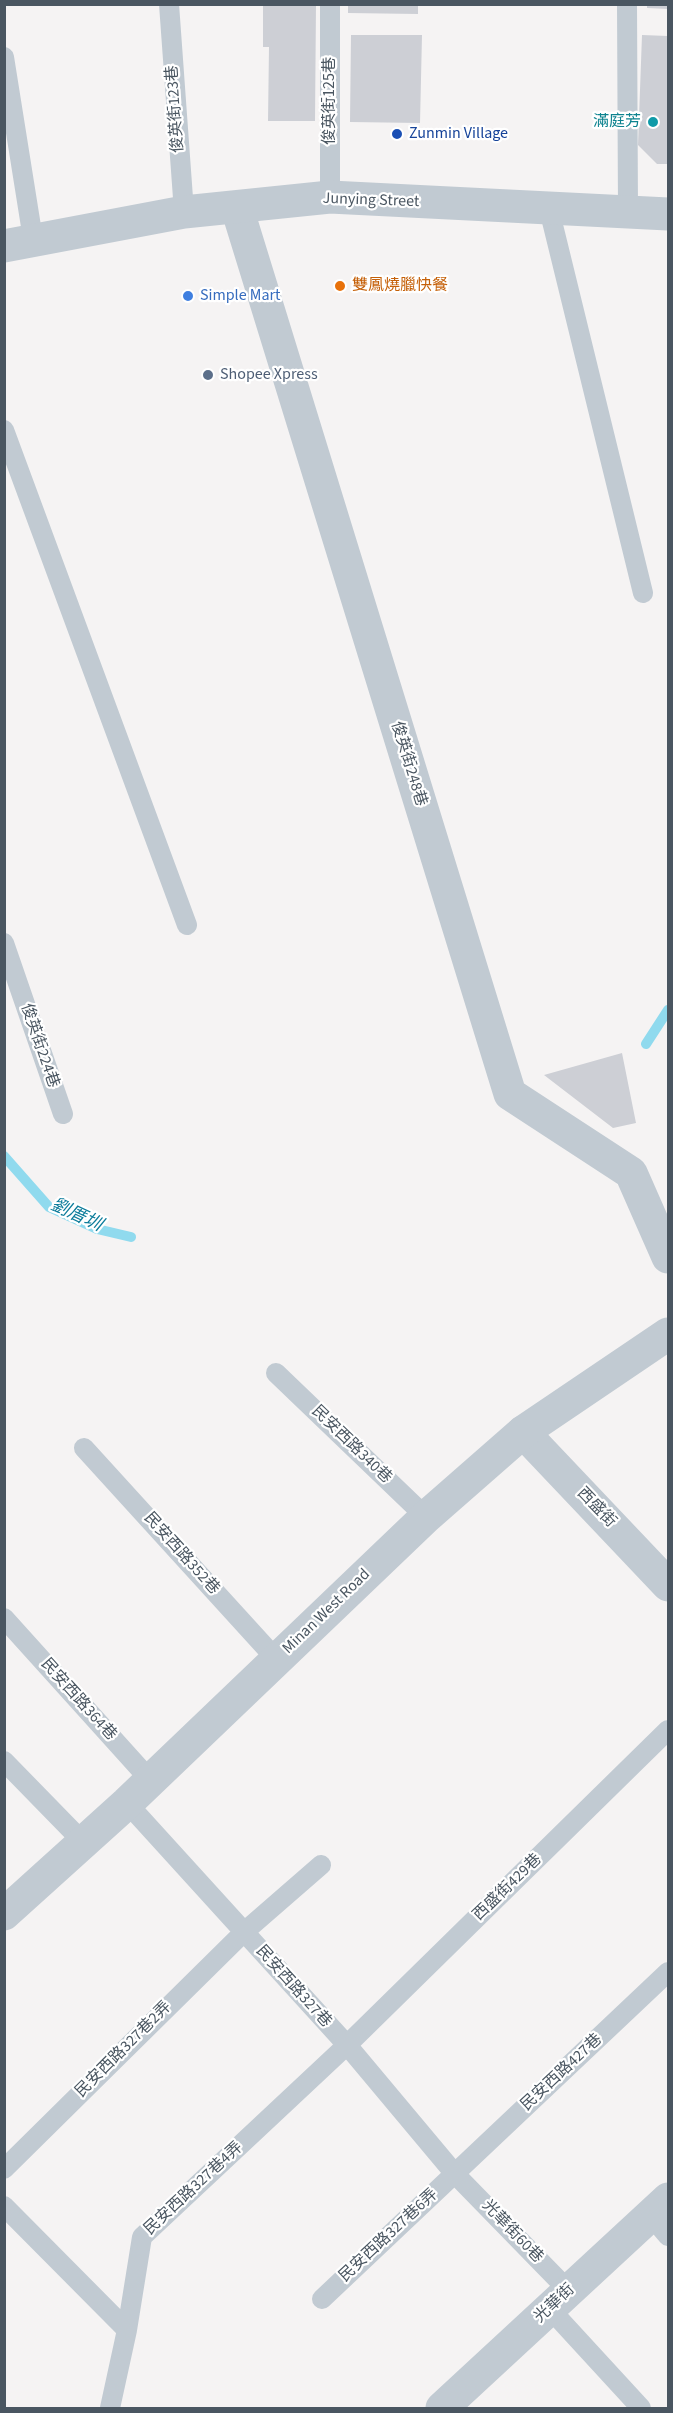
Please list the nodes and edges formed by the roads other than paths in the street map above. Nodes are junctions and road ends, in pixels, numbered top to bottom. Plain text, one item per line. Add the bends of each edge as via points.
1 (169, 4) edge
2 (330, 4) edge
3 (625, 4) edge
4 (4, 57) edge
5 (330, 197) junction
6 (237, 208) junction
7 (549, 209) junction
8 (628, 212) junction
9 (184, 213) junction
10 (669, 214) edge
11 (19, 243) edge
12 (4, 430) edge
13 (643, 593) dead end
14 (187, 925) dead end
15 (4, 943) edge
16 (63, 1114) dead end
17 (669, 1257) edge
18 (669, 1334) edge
19 (276, 1373) dead end
20 (523, 1432) junction
21 (84, 1448) dead end
22 (426, 1517) junction
23 (669, 1585) edge
24 (4, 1618) edge
25 (277, 1660) junction
26 (669, 1730) edge
27 (4, 1761) edge
28 (151, 1781) junction
29 (127, 1803) junction
30 (84, 1842) junction
31 (321, 1865) dead end
32 (4, 1914) edge
33 (244, 1932) junction
34 (669, 1972) edge
35 (346, 2045) junction
36 (4, 2169) edge
37 (455, 2174) junction
38 (4, 2206) edge
39 (663, 2217) edge
40 (322, 2299) dead end
41 (560, 2300) junction
42 (127, 2330) junction
43 (110, 2409) edge
44 (442, 2409) edge
45 (641, 2409) edge

1 - 9 lane, 俊英街123巷
2 - 5 lane, 俊英街125巷
3 - 8 lane
4 - 11 lane
5 - 6 street, Junying Street
5 - 7 street, Junying Street
6 - 9 street, Junying Street
6 - 17 street, 俊英街248巷 via 510,1094 631,1173
7 - 8 street, Junying Street
7 - 13 lane
8 - 10 street, Junying Street
9 - 11 street, Junying Street
12 - 14 lane
15 - 16 lane, 俊英街224巷
18 - 20 street, Minan West Road
19 - 22 lane, 民安西路340巷
20 - 22 street, Minan West Road
20 - 23 street, 西盛街
21 - 25 lane, 民安西路352巷
22 - 25 street, Minan West Road
24 - 28 lane, 民安西路364巷
25 - 28 street, Minan West Road
26 - 35 lane, 西盛街429巷
27 - 30 lane
28 - 29 street, Minan West Road
29 - 30 street, Minan West Road
29 - 33 lane, 民安西路327巷
30 - 32 street, Minan West Road
31 - 33 lane, 民安西路327巷2弄
33 - 35 lane, 民安西路327巷
33 - 36 lane, 民安西路327巷2弄
34 - 37 lane, 民安西路427巷
35 - 37 lane, 民安西路327巷
35 - 42 lane, 民安西路327巷4弄 via 142,2237
37 - 40 lane, 民安西路327巷6弄
37 - 41 lane, 光華街60巷
38 - 42 lane
39 - 41 street, 光華街
41 - 44 street, 光華街
41 - 45 lane, 光華街60巷
42 - 43 lane, 民安西路327巷4弄

